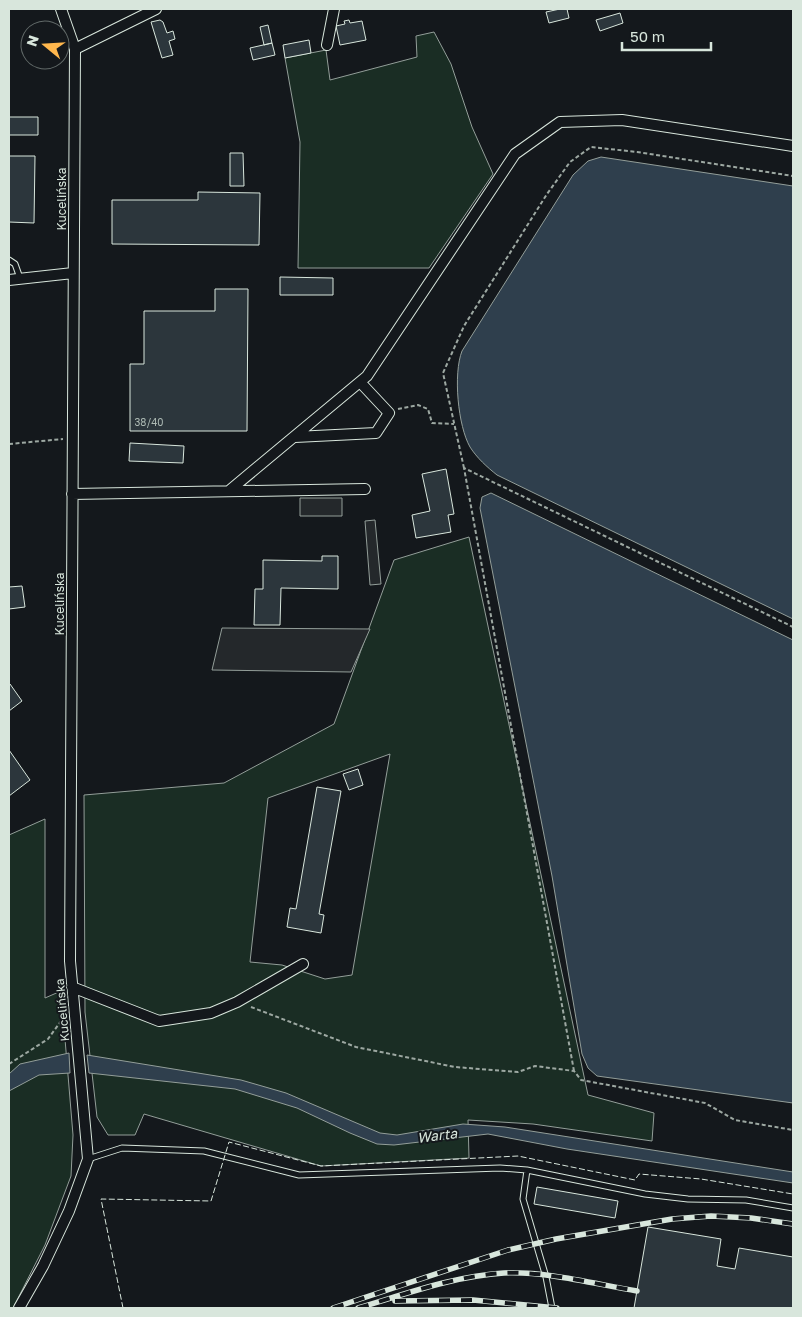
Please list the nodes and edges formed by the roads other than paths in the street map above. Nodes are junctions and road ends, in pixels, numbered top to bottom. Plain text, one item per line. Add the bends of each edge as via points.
1 (61, 9) edge
2 (156, 9) edge
3 (334, 9) edge
4 (327, 45) dead end
5 (75, 49) junction
6 (793, 146) edge
7 (9, 260) edge
8 (74, 273) junction
9 (20, 278) junction
10 (9, 280) edge
11 (360, 382) junction
12 (295, 437) junction
13 (365, 489) dead end
14 (230, 490) junction
15 (72, 494) junction
16 (303, 964) dead end
17 (72, 987) junction
18 (88, 1159) junction
19 (527, 1170) junction
20 (793, 1208) edge
21 (19, 1308) edge
22 (552, 1308) edge

1 - 5 street, Kucelińska
2 - 5 street
3 - 4 street
5 - 8 street, Kucelińska
6 - 11 street via 622,120 560,122 515,154
7 - 9 lane via 15,264
8 - 9 street
8 - 15 street, Kucelińska
9 - 10 street
11 - 12 street
11 - 12 street via 389,413 376,433
12 - 14 street
13 - 14 street
14 - 15 street
15 - 17 street, Kucelińska
16 - 17 street via 237,1002 211,1013 159,1021
17 - 18 street, Kucelińska
18 - 19 lane via 122,1148 204,1151 299,1174
18 - 21 street via 69,1211
19 - 20 lane via 645,1194 746,1200
19 - 22 lane via 523,1199

